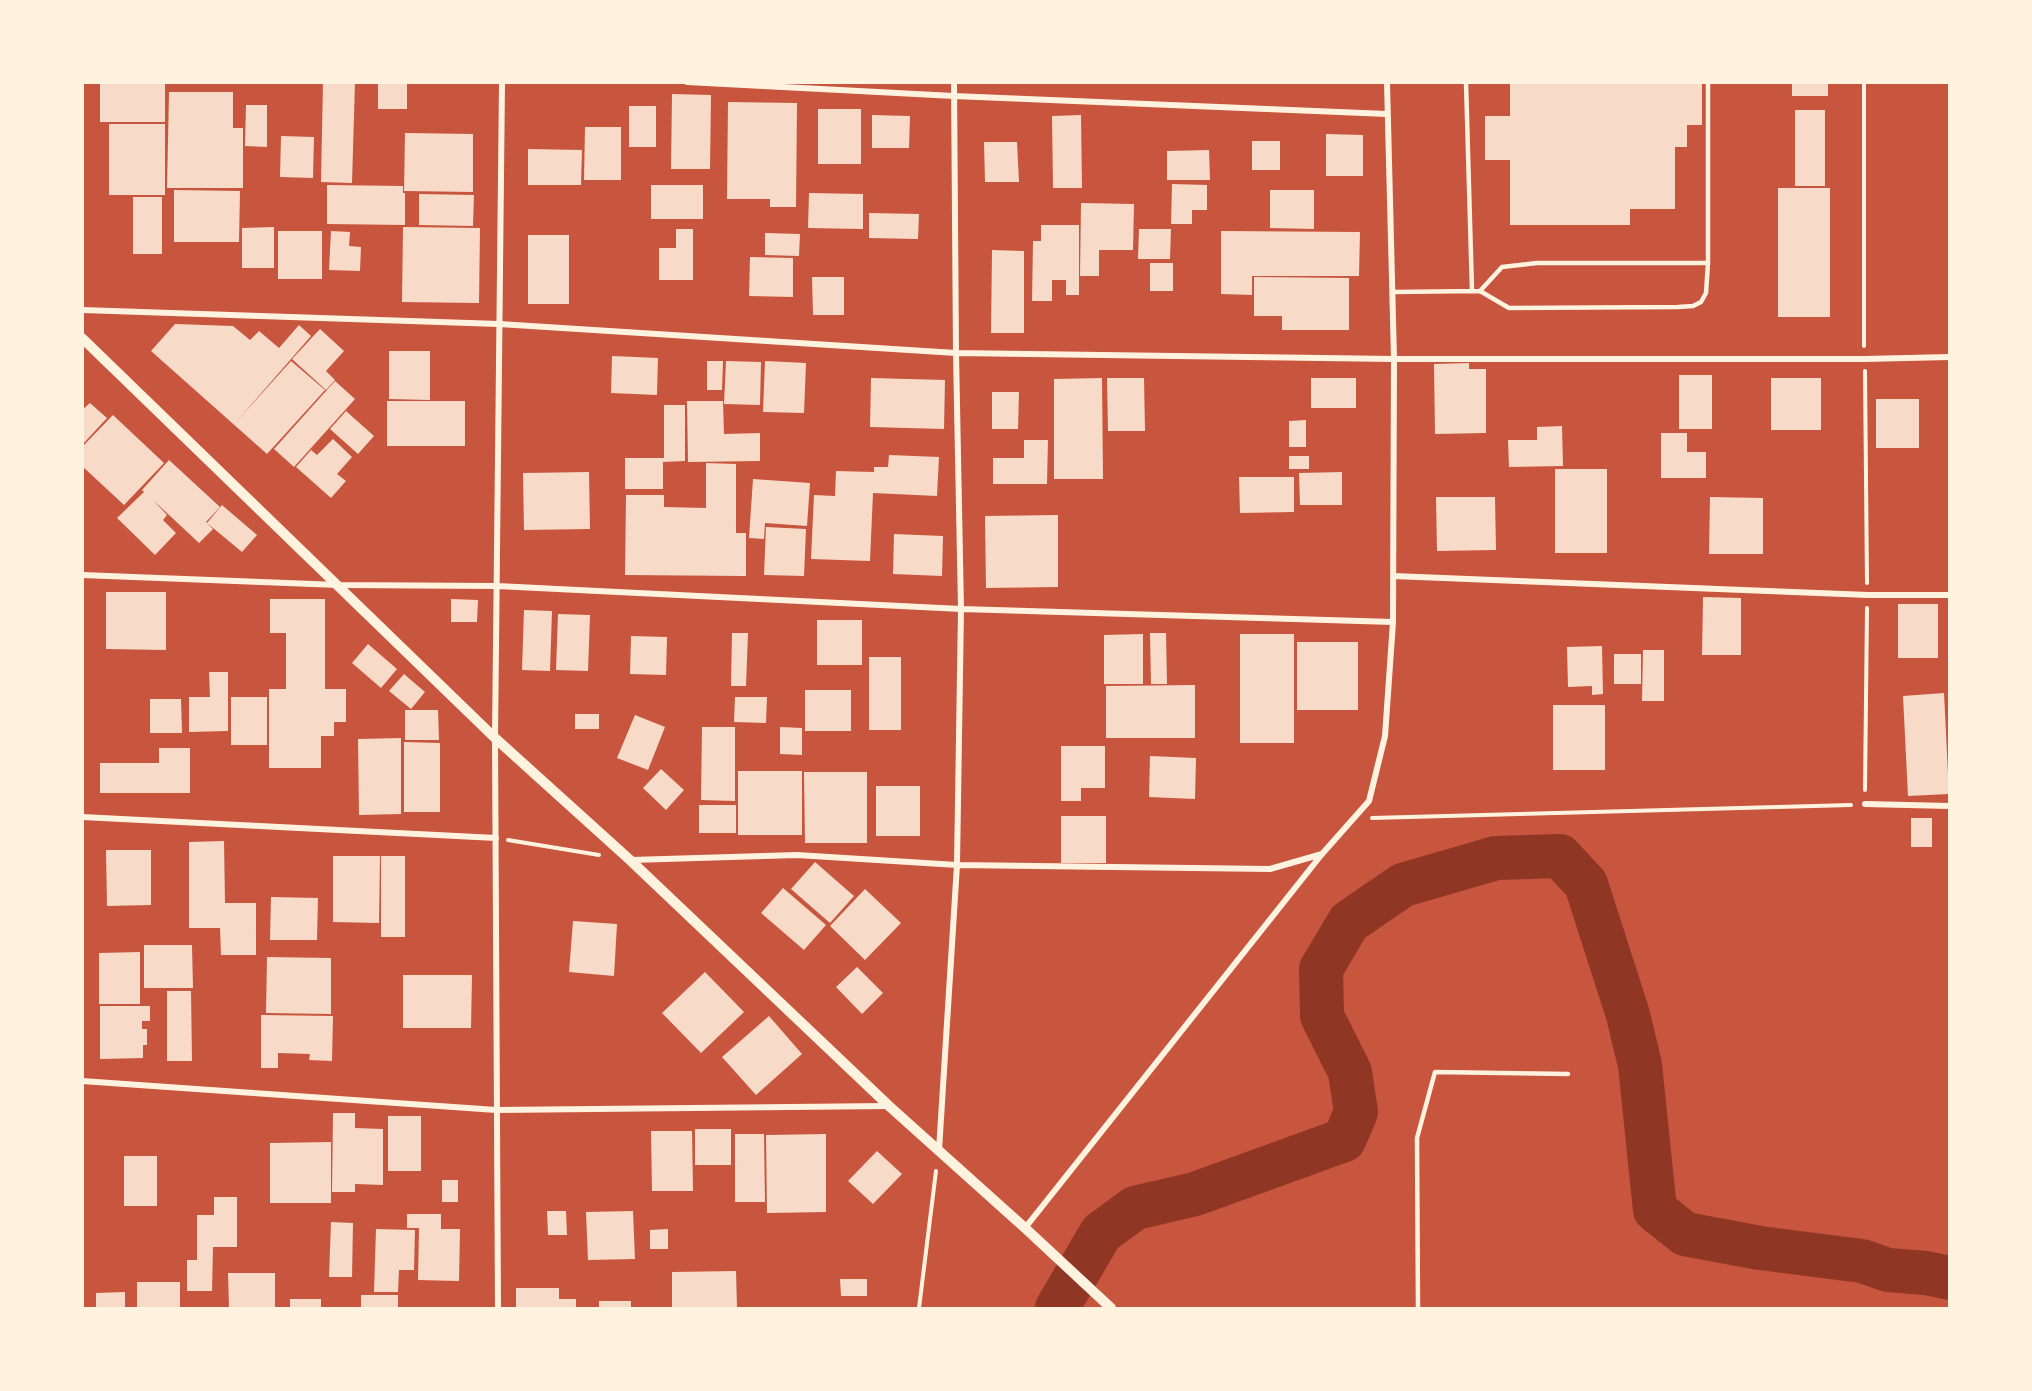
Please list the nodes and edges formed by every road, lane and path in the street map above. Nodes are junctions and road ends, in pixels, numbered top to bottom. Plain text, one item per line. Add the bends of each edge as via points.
1 (502, 82) edge
2 (687, 82) edge
3 (954, 82) edge
4 (1387, 82) edge
5 (1466, 82) edge
6 (1708, 82) edge
7 (1864, 82) edge
8 (954, 96) junction
9 (1387, 114) junction
10 (1708, 263) junction
11 (1472, 291) junction
12 (1480, 291) junction
13 (1392, 292) junction
14 (82, 310) edge
15 (499, 324) junction
16 (82, 338) edge
17 (956, 353) junction
18 (1950, 357) edge
19 (1394, 359) junction
20 (1864, 359) junction
21 (82, 575) edge
22 (1393, 576) junction
23 (338, 585) junction
24 (497, 586) junction
25 (1950, 594) edge
26 (1868, 595) junction
27 (961, 609) junction
28 (1393, 621) junction
29 (495, 738) junction
30 (1865, 804) junction
31 (1950, 806) edge
32 (82, 817) edge
33 (1353, 818) junction
34 (496, 838) junction
35 (1322, 854) junction
36 (630, 860) junction
37 (957, 865) junction
38 (1568, 1074) dead end
39 (82, 1082) edge
40 (889, 1106) junction
41 (496, 1110) junction
42 (939, 1150) junction
43 (1025, 1228) junction
44 (498, 1308) edge
45 (919, 1308) edge
46 (1111, 1308) edge
47 (1418, 1308) edge

1 - 15 street
2 - 8 street
3 - 8 street
4 - 9 street
5 - 11 lane
6 - 10 lane
7 - 20 path
8 - 9 street
8 - 17 street
9 - 13 street
10 - 12 lane via 1537,263 1502,267
10 - 12 lane via 1706,294 1693,306 1509,308
11 - 12 lane
11 - 13 lane
13 - 19 street
14 - 15 street
15 - 17 street
15 - 24 street
16 - 23 street
17 - 19 street
17 - 27 street
18 - 20 street
19 - 20 street
19 - 22 street
20 - 26 path
21 - 23 street
22 - 26 street
22 - 28 street
23 - 24 street
23 - 29 street
24 - 27 street
24 - 29 street
25 - 26 street
26 - 30 path
27 - 28 street
27 - 37 street
28 - 33 street via 1385,736 1370,801
29 - 34 street
29 - 36 street
30 - 31 street
30 - 33 path
32 - 34 street
33 - 35 street
34 - 36 path
34 - 41 street
35 - 37 street via 1270,869
35 - 43 street
36 - 37 street via 796,855
36 - 40 street
37 - 42 street
38 - 47 lane via 1435,1072 1417,1138
39 - 41 street
40 - 41 street
40 - 42 street
41 - 44 street
42 - 43 street
42 - 45 path
43 - 46 street

